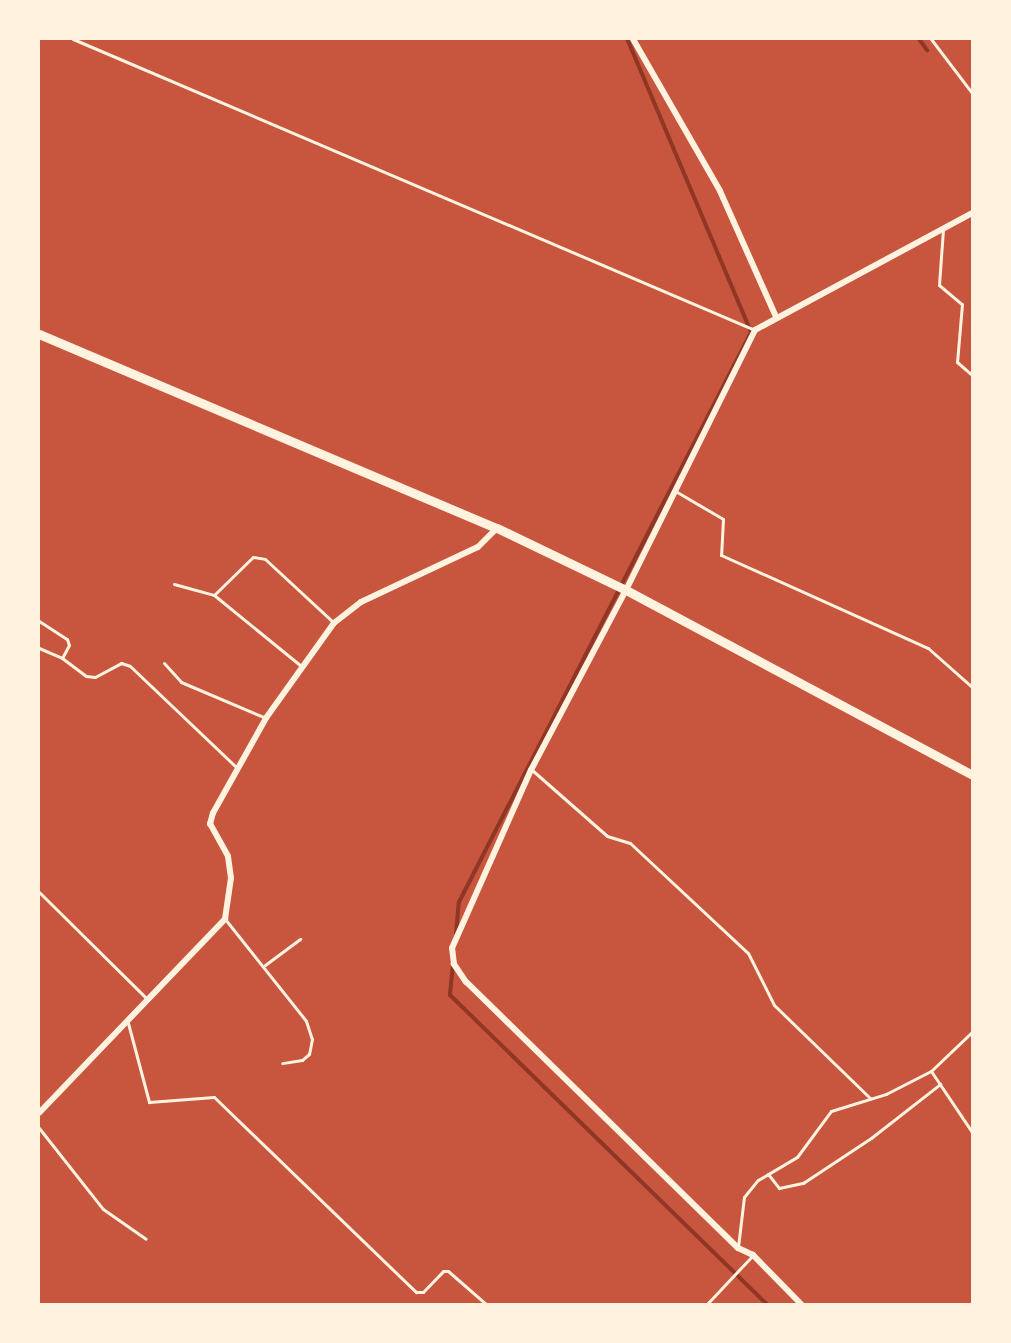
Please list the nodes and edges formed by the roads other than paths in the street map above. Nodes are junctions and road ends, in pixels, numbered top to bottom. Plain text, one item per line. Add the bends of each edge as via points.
1 (73, 39) edge
2 (633, 39) edge
3 (931, 39) edge
4 (972, 93) edge
5 (972, 213) edge
6 (943, 227) junction
7 (776, 316) junction
8 (755, 330) junction
9 (39, 334) edge
10 (972, 375) edge
11 (675, 491) junction
12 (497, 528) junction
13 (174, 584) dead end
14 (626, 590) junction
15 (214, 595) junction
16 (39, 621) edge
17 (334, 623) junction
18 (39, 648) edge
19 (62, 658) junction
20 (164, 663) dead end
21 (303, 668) junction
22 (972, 687) edge
23 (266, 718) junction
24 (238, 769) junction
25 (531, 770) junction
26 (972, 775) edge
27 (39, 892) edge
28 (225, 919) junction
29 (300, 939) dead end
30 (265, 964) junction
31 (149, 1001) junction
32 (128, 1023) junction
33 (972, 1032) edge
34 (282, 1063) dead end
35 (931, 1071) junction
36 (940, 1084) junction
37 (870, 1098) junction
38 (39, 1113) edge
39 (39, 1128) edge
40 (972, 1132) edge
41 (768, 1174) junction
42 (146, 1239) dead end
43 (738, 1248) junction
44 (753, 1255) junction
45 (486, 1304) edge
46 (707, 1304) edge
47 (801, 1304) edge

1 - 8 lane
2 - 7 street via 720,191
3 - 4 lane
5 - 6 street
6 - 7 street
6 - 10 lane via 939,285 962,304 957,362
7 - 8 street
8 - 11 street
9 - 12 main road
11 - 14 street
11 - 22 lane via 723,519 721,555 928,648
12 - 14 main road
12 - 17 street via 478,547 361,602
13 - 15 lane
14 - 25 street
14 - 26 main road
15 - 17 lane via 253,557 265,559
15 - 21 lane
16 - 19 lane via 67,639 69,645
17 - 21 street
18 - 19 lane
19 - 24 lane via 86,676 95,677 121,663 130,666
20 - 23 lane via 181,682
21 - 23 street
23 - 24 street
24 - 28 street via 210,824 228,855 231,878
25 - 37 lane via 607,836 630,843 748,953 774,1005
25 - 43 street via 456,933 452,948 454,964 466,982
27 - 31 lane
28 - 30 lane
28 - 31 street
29 - 30 lane
30 - 34 lane via 306,1021 312,1039 309,1054 302,1060
31 - 32 street
32 - 38 street
32 - 45 lane via 149,1102 214,1097 416,1292 423,1292 442,1271 448,1271
33 - 35 lane
35 - 36 lane
35 - 37 lane
36 - 40 lane
36 - 41 lane via 872,1138 803,1183 779,1188
37 - 41 lane via 831,1111 797,1158
39 - 42 lane via 103,1209
41 - 43 lane via 744,1197
43 - 44 street
44 - 46 lane
44 - 47 street

